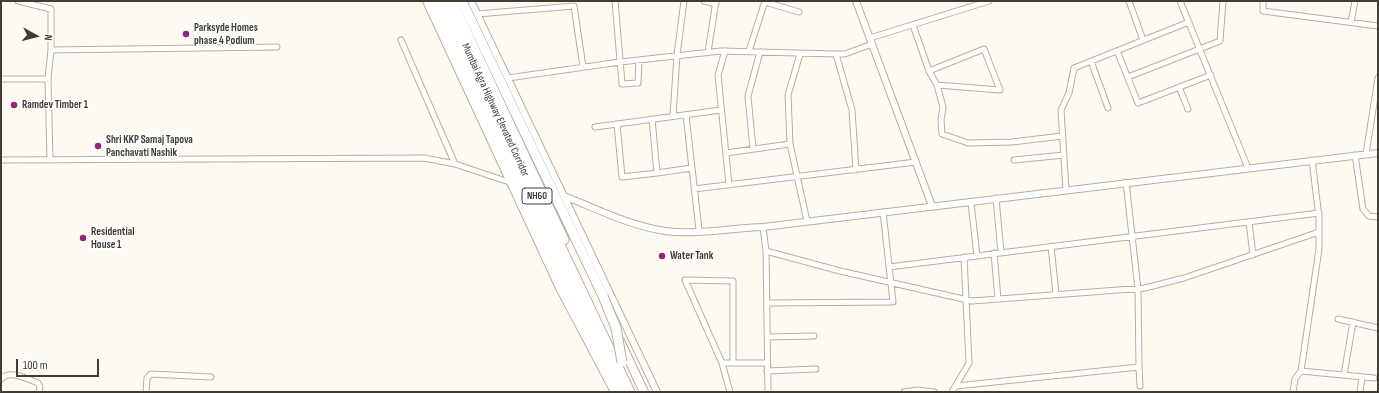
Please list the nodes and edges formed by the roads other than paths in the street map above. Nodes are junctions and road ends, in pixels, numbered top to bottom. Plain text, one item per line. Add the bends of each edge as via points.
1 (18, 1) edge
2 (426, 1) edge
3 (432, 1) edge
4 (439, 1) edge
5 (444, 1) edge
6 (452, 1) edge
7 (458, 1) edge
8 (462, 1) edge
9 (471, 1) edge
10 (615, 1) edge
11 (684, 1) edge
12 (704, 1) edge
13 (765, 1) edge
14 (856, 1) edge
15 (989, 1) edge
16 (1129, 1) edge
17 (1180, 1) edge
18 (1223, 1) edge
19 (1263, 1) edge
20 (1355, 1) edge
21 (716, 2) edge
22 (798, 12) dead end
23 (477, 14) junction
24 (1190, 22) junction
25 (1351, 22) junction
26 (913, 25) junction
27 (1378, 26) edge
28 (401, 40) dead end
29 (1144, 40) junction
30 (871, 41) junction
31 (277, 47) dead end
32 (1200, 48) junction
33 (51, 50) junction
34 (725, 51) junction
35 (1117, 51) junction
36 (708, 52) junction
37 (750, 52) junction
38 (760, 52) junction
39 (800, 54) junction
40 (836, 54) junction
41 (677, 55) junction
42 (639, 60) junction
43 (1091, 61) junction
44 (620, 62) junction
45 (583, 67) junction
46 (930, 71) junction
47 (1211, 75) junction
48 (1128, 77) junction
49 (508, 78) junction
50 (1378, 78) edge
51 (1, 79) edge
52 (48, 79) junction
53 (937, 85) junction
54 (1179, 87) junction
55 (1108, 108) dead end
56 (1188, 109) dead end
57 (721, 110) junction
58 (686, 115) junction
59 (673, 116) junction
60 (652, 119) junction
61 (616, 124) junction
62 (595, 127) dead end
63 (1062, 136) junction
64 (790, 144) junction
65 (753, 149) junction
66 (726, 153) junction
67 (1378, 153) edge
68 (1366, 154) junction
69 (1064, 155) junction
70 (1355, 155) junction
71 (50, 159) junction
72 (1, 160) edge
73 (1014, 160) dead end
74 (1312, 160) junction
75 (916, 162) junction
76 (456, 164) junction
77 (692, 168) junction
78 (1248, 168) junction
79 (856, 170) junction
80 (657, 173) junction
81 (797, 177) junction
82 (510, 182) junction
83 (1126, 182) junction
84 (729, 185) junction
85 (694, 189) junction
86 (1066, 190) junction
87 (564, 196) junction
88 (996, 198) junction
89 (970, 203) junction
90 (932, 206) junction
91 (883, 212) junction
92 (1319, 213) junction
93 (1378, 217) edge
94 (807, 221) junction
95 (1249, 222) junction
96 (763, 227) junction
97 (699, 230) junction
98 (1319, 232) junction
99 (1132, 236) junction
100 (1051, 246) junction
101 (766, 251) junction
102 (1001, 252) junction
103 (994, 253) junction
104 (1253, 255) junction
105 (977, 256) junction
106 (964, 257) junction
107 (889, 267) junction
108 (891, 284) junction
109 (1138, 289) junction
110 (1056, 294) junction
111 (998, 299) junction
112 (967, 300) junction
113 (767, 304) junction
114 (1338, 319) dead end
115 (1353, 322) junction
116 (1378, 328) edge
117 (814, 336) dead end
118 (767, 337) junction
119 (622, 362) junction
120 (722, 363) junction
121 (733, 363) junction
122 (767, 363) junction
123 (1140, 367) junction
124 (816, 369) dead end
125 (767, 371) junction
126 (1301, 371) junction
127 (1344, 375) junction
128 (211, 377) dead end
129 (1362, 377) junction
130 (1374, 378) dead end
131 (1, 379) edge
132 (956, 386) junction
133 (1140, 386) dead end
134 (39, 392) edge
135 (146, 392) edge
136 (617, 392) edge
137 (630, 392) edge
138 (636, 392) edge
139 (644, 392) edge
140 (657, 392) edge
141 (730, 392) edge
142 (768, 392) edge
143 (904, 392) edge
144 (934, 392) edge
145 (952, 392) edge
146 (1293, 392) edge
147 (1360, 392) edge

1 - 33 street via 51,8
2 - 82 street
3 - 136 highway
4 - 136 main road
5 - 137 highway, Mumbai Agra Highway Elevated Corridor / NH60
6 - 119 highway, Mumbai Agra Highway Elevated Corridor / NH60, bridge
7 - 139 main road
8 - 119 highway, bridge via 602,296 616,328
9 - 23 street
10 - 44 street
11 - 41 street
12 - 21 street
13 - 22 street
13 - 37 street
14 - 30 street
15 - 26 street
16 - 29 street
17 - 24 street
18 - 32 street via 1220,41
19 - 25 street via 1263,11
20 - 25 street
21 - 36 street
23 - 45 street via 574,6
23 - 49 street
24 - 29 street
24 - 32 street
25 - 27 street
26 - 30 street
26 - 46 street
28 - 76 street
29 - 35 street
30 - 40 street via 845,54
30 - 75 street
31 - 33 street
32 - 47 street
32 - 48 street
33 - 52 street
34 - 36 street
34 - 37 street
34 - 57 street via 718,75
35 - 43 street
35 - 48 street
36 - 41 street
37 - 38 street
38 - 39 street
38 - 65 street via 748,96
39 - 40 street
39 - 64 street via 788,95
40 - 79 street via 852,110
41 - 42 street
41 - 59 street
42 - 44 street
42 - 44 street via 638,83 622,84
43 - 55 street
43 - 63 street via 1074,68 1061,110
44 - 45 street
45 - 49 street
46 - 53 street
46 - 53 street via 984,49 1000,90
47 - 54 street
47 - 78 street
48 - 54 street via 1138,103
49 - 87 street
50 - 68 street
51 - 52 street
52 - 71 street
53 - 63 street via 942,107 942,134 968,143 1012,142
54 - 56 street
57 - 58 street
57 - 66 street
58 - 59 street
58 - 77 street
59 - 60 street
60 - 61 street
60 - 80 street
61 - 62 street
61 - 80 street via 622,178
63 - 69 street
64 - 65 street
64 - 81 street
65 - 66 street
66 - 84 street
67 - 68 street
68 - 70 street
69 - 73 street
69 - 86 street
70 - 74 street
70 - 93 street via 1363,210 1369,216
71 - 72 street
71 - 76 street via 424,158
74 - 78 street
74 - 92 street
75 - 79 street
75 - 90 street
76 - 82 street
77 - 80 street
77 - 85 street
78 - 83 street
79 - 81 street
81 - 84 street
81 - 94 street
82 - 136 street via 559,288
83 - 86 street
83 - 99 street
84 - 85 street
85 - 97 street
86 - 88 street
87 - 97 street via 652,228 673,231
87 - 140 street
88 - 89 street
88 - 102 street
89 - 90 street
89 - 105 street
90 - 91 street
91 - 94 street
91 - 107 street
92 - 95 street
92 - 98 street
94 - 96 street
95 - 99 street
95 - 104 street
96 - 97 street
96 - 101 street
98 - 104 street
98 - 126 street via 1314,294
99 - 100 street
99 - 109 street
100 - 102 street
100 - 110 street
101 - 108 street
101 - 113 street
102 - 103 street
103 - 105 street
103 - 111 street
104 - 109 street via 1184,278
105 - 106 street
106 - 107 street
106 - 112 street
107 - 108 street
108 - 112 street
108 - 113 street via 894,302
109 - 110 street
109 - 123 street
110 - 111 street
111 - 112 street
112 - 132 street via 969,364
113 - 118 street
114 - 115 street
115 - 116 street
115 - 127 street
117 - 118 street
118 - 122 street
119 - 138 highway, Mumbai Agra Highway Elevated Corridor / NH60
120 - 121 street
120 - 121 street via 686,280 733,281
120 - 141 street
121 - 122 street
122 - 125 street
123 - 132 street
123 - 133 street
124 - 125 street
125 - 142 street
126 - 127 street
126 - 146 street via 1295,379
127 - 129 street
128 - 135 street via 151,374 147,378
129 - 130 street
129 - 147 street
131 - 134 street via 12,374 38,383
132 - 145 street
143 - 144 street

